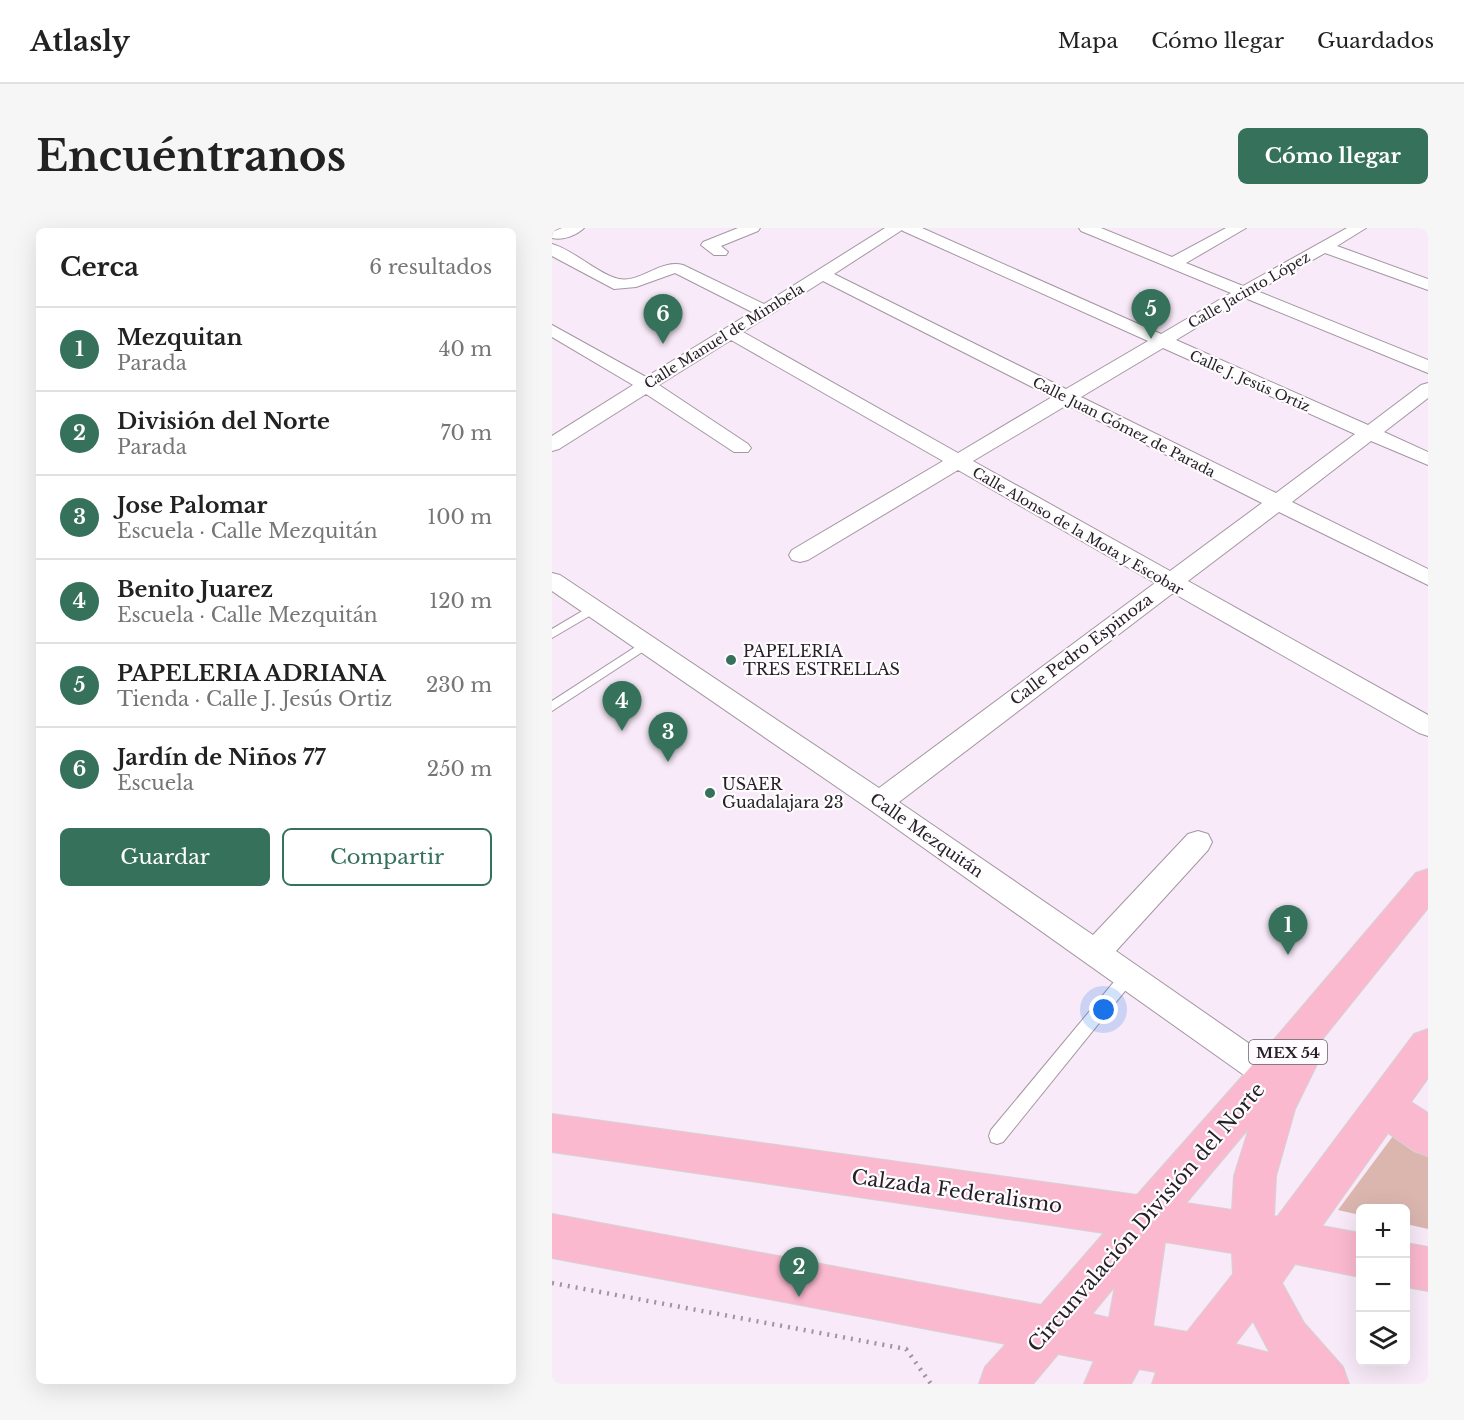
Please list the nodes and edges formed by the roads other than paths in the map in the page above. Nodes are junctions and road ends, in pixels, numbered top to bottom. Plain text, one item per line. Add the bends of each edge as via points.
1 (576, 228) edge
2 (752, 228) edge
3 (896, 228) edge
4 (909, 228) edge
5 (1087, 228) edge
6 (1132, 228) edge
7 (1238, 228) edge
8 (1358, 228) edge
9 (1112, 238) junction
10 (554, 239) edge
11 (1324, 247) junction
12 (720, 252) dead end
13 (1173, 263) junction
14 (615, 268) dead end
15 (822, 274) junction
16 (1428, 285) edge
17 (1244, 292) junction
18 (764, 310) junction
19 (552, 330) edge
20 (730, 332) junction
21 (1160, 342) junction
22 (1428, 367) edge
23 (646, 386) junction
24 (1428, 389) edge
25 (1066, 398) junction
26 (1371, 434) junction
27 (552, 445) edge
28 (741, 448) dead end
29 (1428, 459) edge
30 (958, 463) junction
31 (1277, 503) junction
32 (800, 555) dead end
33 (1428, 578) edge
34 (552, 580) edge
35 (1169, 583) junction
36 (594, 608) junction
37 (552, 634) edge
38 (646, 644) junction
39 (552, 707) edge
40 (1428, 727) edge
41 (879, 802) junction
42 (1198, 842) dead end
43 (1428, 884) edge
44 (1095, 953) junction
45 (1128, 976) junction
46 (1340, 990) junction
47 (1428, 1046) edge
48 (1269, 1075) junction
49 (1383, 1106) junction
50 (552, 1133) edge
51 (997, 1136) dead end
52 (1428, 1137) edge
53 (1146, 1218) junction
54 (552, 1236) edge
55 (1269, 1237) junction
56 (1356, 1254) edge
57 (1410, 1265) edge
58 (1428, 1269) edge
59 (1256, 1281) junction
60 (1052, 1328) junction
61 (1127, 1343) junction
62 (1186, 1370) edge
63 (1002, 1384) edge
64 (1107, 1384) edge
65 (1301, 1384) edge
66 (1326, 1384) edge

1 - 10 street
2 - 12 street via 710,245
3 - 15 street, Calle Manuel de Mimbela
4 - 21 street, Calle J. Jesús Ortiz
5 - 9 street
6 - 9 street
7 - 13 street
8 - 11 street, Calle Jacinto López
9 - 13 street
10 - 14 street
10 - 18 street via 614,284 677,268
11 - 16 street
11 - 17 street, Calle Jacinto López
13 - 17 street
15 - 18 street, Calle Manuel de Mimbela
15 - 25 street, Calle Juan Gómez de Parada
17 - 21 street, Calle Jacinto López
17 - 22 street
18 - 20 street, Calle Manuel de Mimbela
19 - 23 street
20 - 23 street, Calle Manuel de Mimbela
20 - 30 street, Calle Alonso de la Mota y Escobar
21 - 25 street, Calle Jacinto López
21 - 26 street, Calle J. Jesús Ortiz
23 - 27 street, Calle Manuel de Mimbela
23 - 28 street
24 - 26 street, Calle Pedro Espinoza
25 - 30 street, Calle Jacinto López
25 - 31 street, Calle Juan Gómez de Parada
26 - 29 street, Calle J. Jesús Ortiz
26 - 31 street, Calle Pedro Espinoza
30 - 32 street, Calle Jacinto López
30 - 35 street, Calle Alonso de la Mota y Escobar
31 - 33 street, Calle Juan Gómez de Parada
31 - 35 street, Calle Pedro Espinoza
34 - 36 street, Calle Mezquitán
35 - 40 street, Calle Alonso de la Mota y Escobar
35 - 41 street, Calle Pedro Espinoza
36 - 37 lane
36 - 38 street, Calle Mezquitán
38 - 39 lane
38 - 41 street, Calle Mezquitán
41 - 44 street, Calle Mezquitán
42 - 44 street
43 - 46 main road, Circunvalación División del Norte / MEX 54
44 - 45 street, Calle Mezquitán
45 - 48 street, Calle Mezquitán
45 - 51 lane
46 - 48 main road, Circunvalación División del Norte / MEX 54
46 - 55 main road via 1276,1106 1255,1176
47 - 49 main road
48 - 53 main road, Circunvalación División del Norte / MEX 54
49 - 52 main road
49 - 55 main road
50 - 53 main road, Calzada Federalismo
53 - 55 main road, Calzada Federalismo
53 - 60 main road, Circunvalación División del Norte / MEX 54
53 - 61 main road
54 - 60 main road
55 - 56 main road, Calzada Federalismo
55 - 59 main road
57 - 58 main road
59 - 62 main road
59 - 66 main road via 1288,1339
60 - 61 main road
60 - 63 main road, Circunvalación División del Norte / MEX 54
61 - 62 main road
61 - 64 main road
62 - 65 main road

